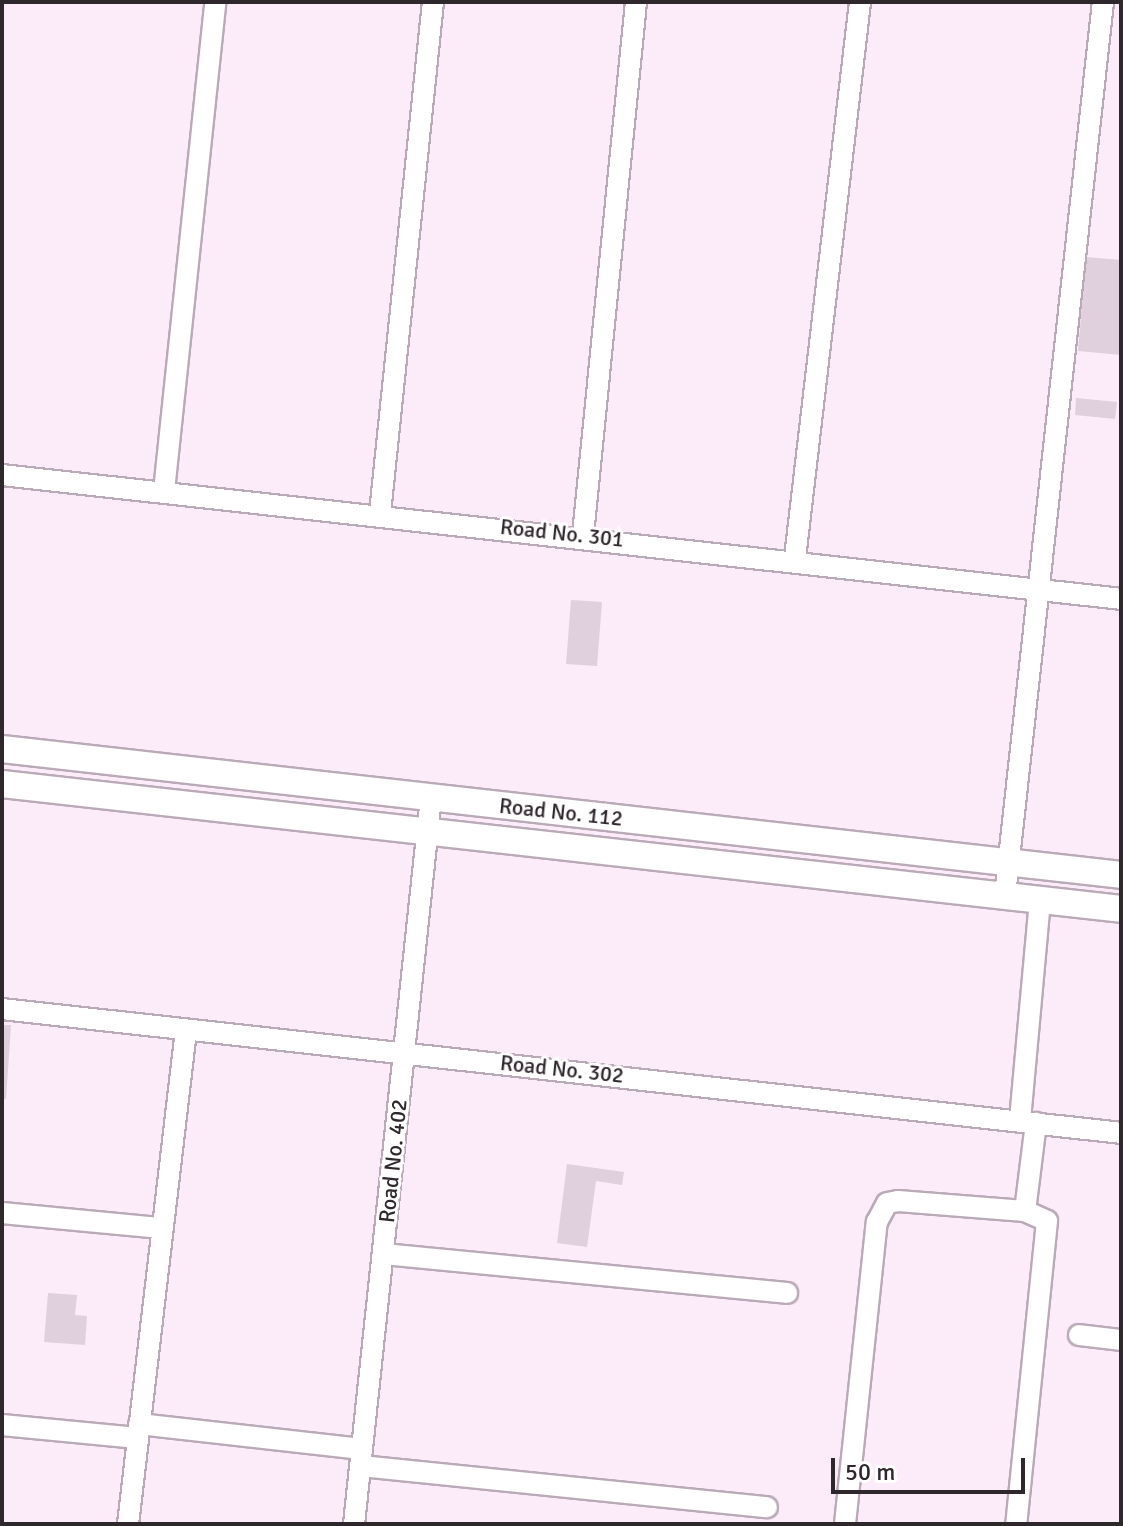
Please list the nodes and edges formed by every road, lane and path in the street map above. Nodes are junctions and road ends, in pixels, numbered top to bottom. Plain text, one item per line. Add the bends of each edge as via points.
1 (215, 2) edge
2 (433, 2) edge
3 (636, 2) edge
4 (860, 2) edge
5 (1103, 2) edge
6 (2, 475) edge
7 (164, 491) junction
8 (380, 513) junction
9 (583, 535) junction
10 (795, 558) junction
11 (1040, 591) junction
12 (1121, 599) edge
13 (2, 749) edge
14 (2, 784) edge
15 (431, 798) junction
16 (427, 831) junction
17 (1008, 862) junction
18 (1121, 875) edge
19 (1005, 895) junction
20 (1040, 899) junction
21 (1121, 909) edge
22 (2, 1009) edge
23 (186, 1031) junction
24 (404, 1052) junction
25 (1028, 1122) junction
26 (1121, 1133) edge
27 (1025, 1211) junction
28 (2, 1213) edge
29 (162, 1228) junction
30 (383, 1254) junction
31 (787, 1293) dead end
32 (1079, 1335) dead end
33 (1121, 1340) edge
34 (2, 1425) edge
35 (138, 1431) junction
36 (361, 1458) junction
37 (767, 1507) dead end
38 (128, 1524) edge
39 (354, 1524) edge
40 (845, 1524) edge
41 (1016, 1524) edge

1 - 7 street
2 - 8 street
3 - 9 street
4 - 10 street
5 - 11 street
6 - 7 street, Road No. 301
7 - 8 street, Road No. 301
8 - 9 street, Road No. 301
9 - 10 street, Road No. 301
10 - 11 street, Road No. 301
11 - 12 street, Road No. 301
11 - 17 street
13 - 15 street, Road No. 112
14 - 16 street, Road No. 112
15 - 16 street, Road No. 402
15 - 17 street, Road No. 112
16 - 19 street, Road No. 112
16 - 24 street, Road No. 402
17 - 18 street, Road No. 112
17 - 19 street
19 - 20 street, Road No. 112
20 - 21 street, Road No. 112
20 - 25 street
22 - 23 street, Road No. 302
23 - 24 street, Road No. 302
23 - 29 street
24 - 25 street, Road No. 302
24 - 30 street, Road No. 402
25 - 26 street, Road No. 302
25 - 27 street
27 - 40 street via 898,1201 881,1210
27 - 41 street via 1047,1221
28 - 29 street
29 - 35 street
30 - 31 street
30 - 36 street, Road No. 402
32 - 33 street
34 - 35 street
35 - 36 street
35 - 38 street
36 - 37 street
36 - 39 street, Road No. 402

